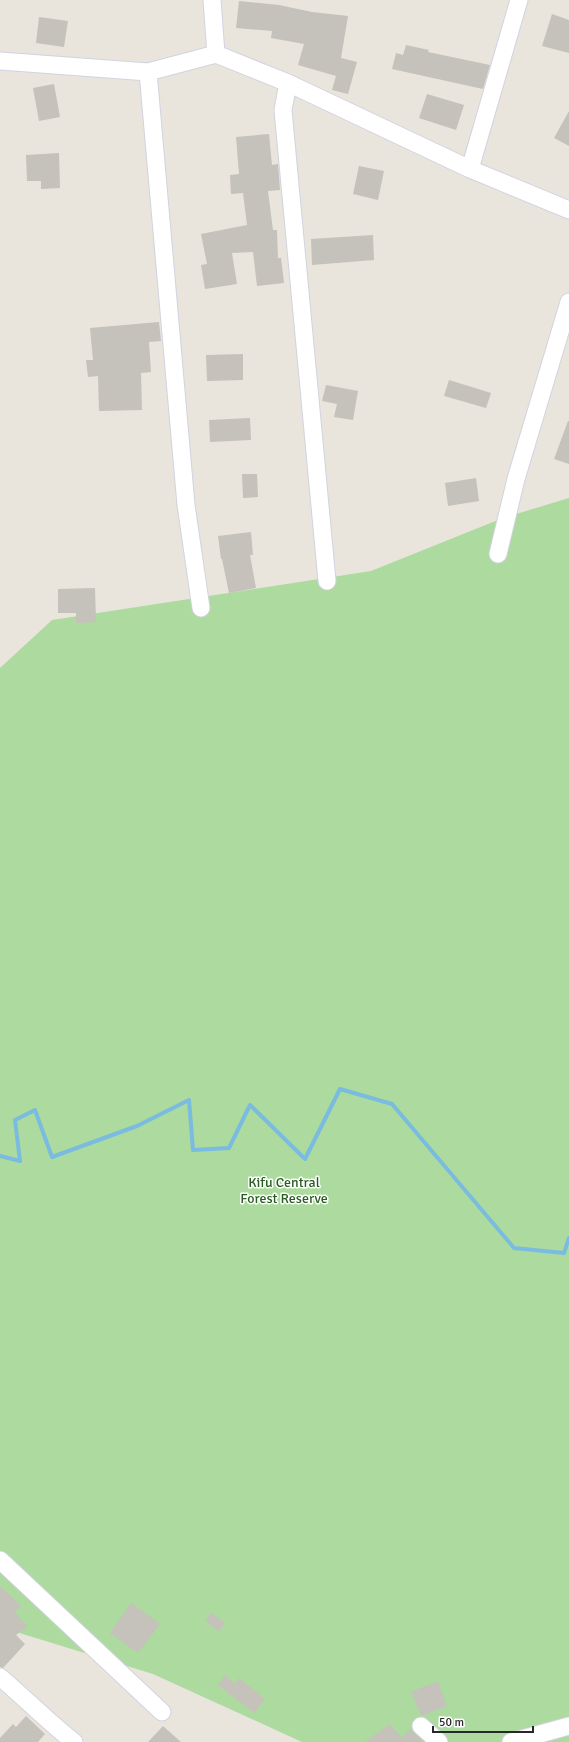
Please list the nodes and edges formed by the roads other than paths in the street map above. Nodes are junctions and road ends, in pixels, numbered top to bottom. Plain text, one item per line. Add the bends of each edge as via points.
1 (212, 0) edge
2 (519, 0) edge
3 (216, 54) junction
4 (0, 62) edge
5 (148, 72) junction
6 (288, 83) junction
7 (470, 169) junction
8 (569, 210) edge
9 (569, 302) edge
10 (498, 554) dead end
11 (327, 581) dead end
12 (201, 608) dead end
13 (0, 1560) edge
14 (0, 1677) edge
15 (162, 1712) dead end
16 (421, 1726) dead end
17 (569, 1726) edge
18 (74, 1742) edge
19 (439, 1742) edge
20 (511, 1742) edge

1 - 3 street
2 - 7 street
3 - 5 street
3 - 6 street
4 - 5 street
5 - 12 street via 186,505
6 - 7 street
6 - 11 street via 284,110
7 - 8 street
9 - 10 street via 516,479
13 - 15 street
14 - 18 street
16 - 19 street
17 - 20 street

